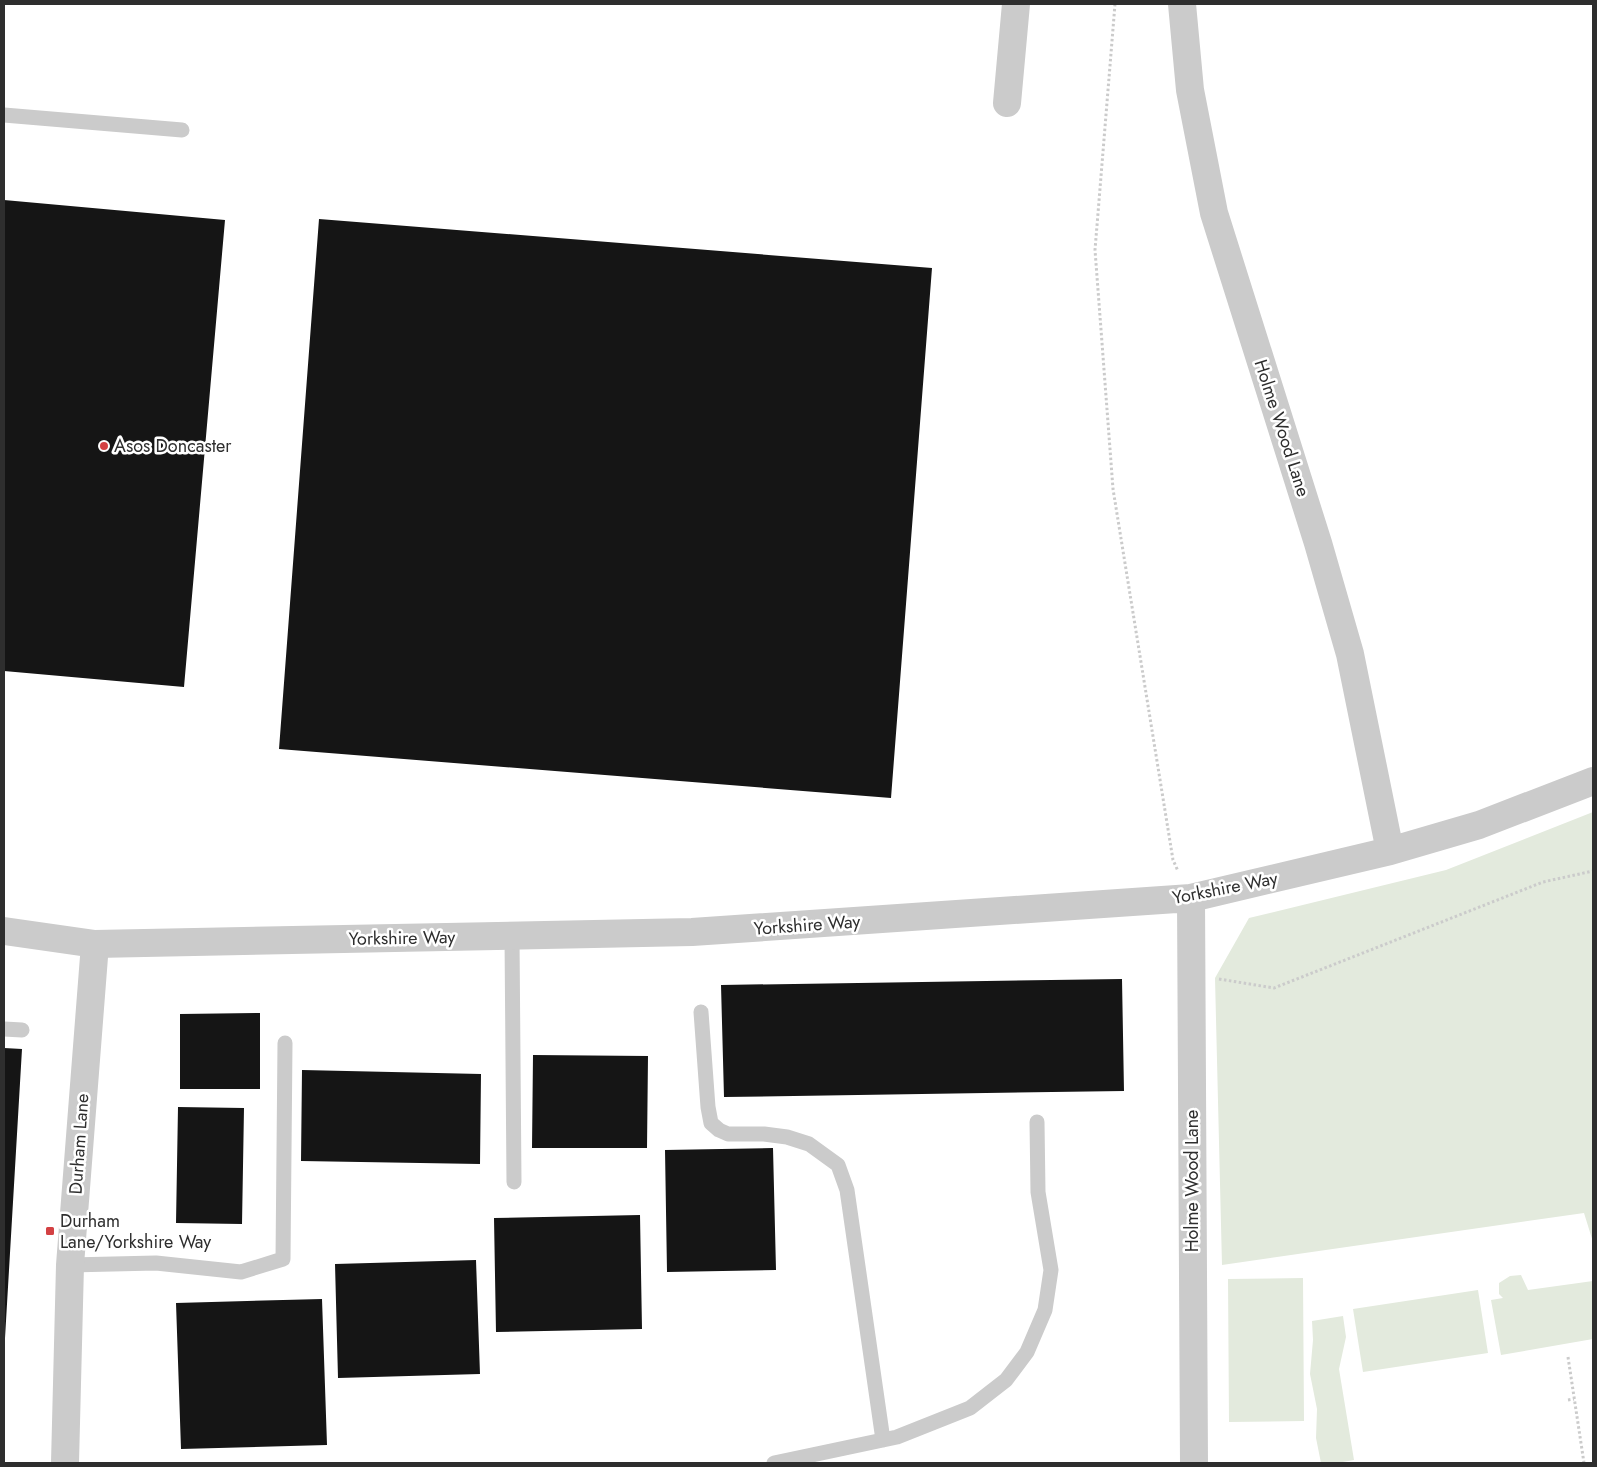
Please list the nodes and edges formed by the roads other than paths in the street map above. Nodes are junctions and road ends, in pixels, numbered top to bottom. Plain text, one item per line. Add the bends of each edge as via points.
1 (1016, 4) edge
2 (1182, 4) edge
3 (1007, 103) dead end
4 (4, 115) edge
5 (182, 130) dead end
6 (1593, 781) edge
7 (1390, 851) junction
8 (1191, 898) junction
9 (4, 930) edge
10 (512, 936) junction
11 (95, 944) junction
12 (701, 1012) dead end
13 (4, 1029) edge
14 (22, 1030) dead end
15 (285, 1043) dead end
16 (1037, 1122) dead end
17 (514, 1182) dead end
18 (70, 1265) junction
19 (883, 1440) junction
20 (65, 1463) edge
21 (774, 1463) edge
22 (1194, 1463) edge

1 - 3 street
2 - 7 street, Holme Wood Lane via 1190,90 1214,213 1350,654
4 - 5 lane
6 - 7 street, Yorkshire Way via 1479,825
7 - 8 street, Yorkshire Way
8 - 10 street, Yorkshire Way via 692,932
8 - 22 street, Holme Wood Lane
9 - 11 street, Yorkshire Way
10 - 11 street, Yorkshire Way
10 - 17 lane
11 - 18 street, Durham Lane
12 - 19 lane via 711,1123 728,1134 764,1134 809,1144 838,1165 847,1190
13 - 14 lane
15 - 18 lane via 283,1259 242,1272 156,1264
16 - 19 lane via 1038,1192 1051,1270 1046,1310 1027,1352 1006,1380 970,1408
18 - 20 street, Durham Lane
19 - 21 lane

